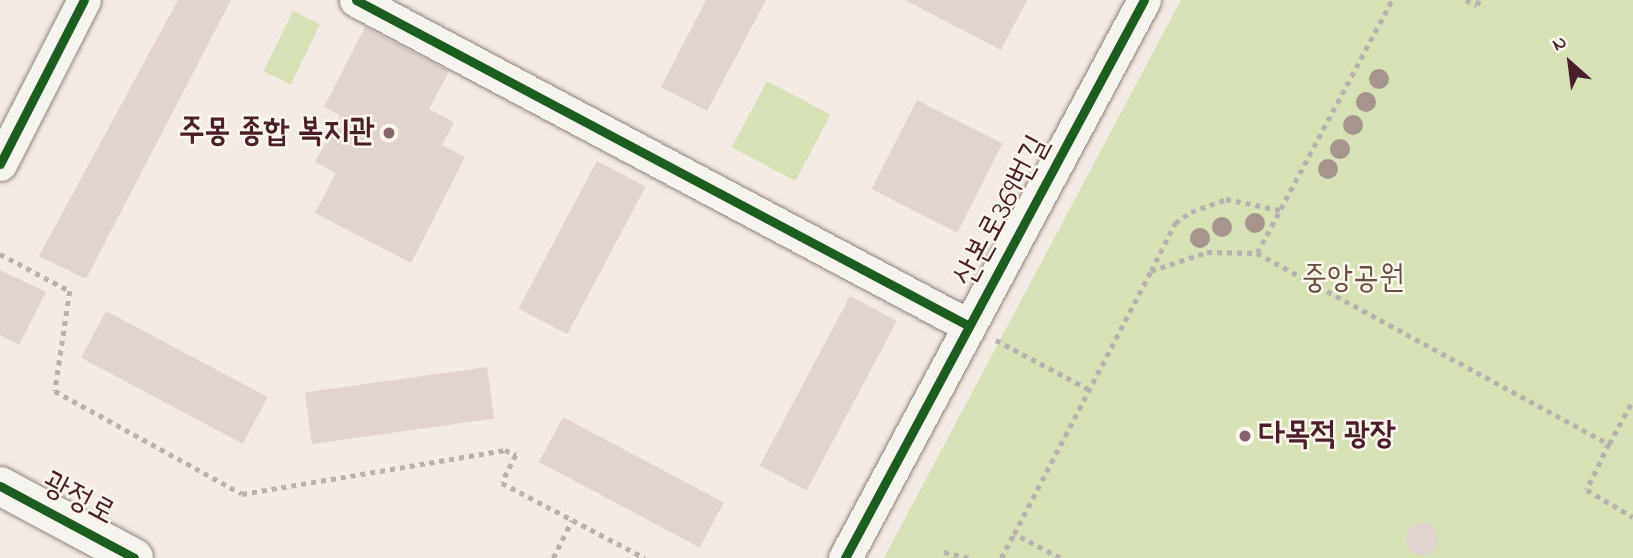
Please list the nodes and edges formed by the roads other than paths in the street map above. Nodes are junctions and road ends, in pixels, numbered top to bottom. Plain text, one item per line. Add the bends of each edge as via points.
1 (84, 0) edge
2 (356, 0) edge
3 (1144, 0) edge
4 (0, 164) edge
5 (969, 326) junction
6 (0, 486) edge
7 (134, 558) edge
8 (845, 558) edge

1 - 4 street
2 - 5 street
3 - 5 street, 산본로369번길
5 - 8 street, 산본로369번길
6 - 7 street, 광정로

